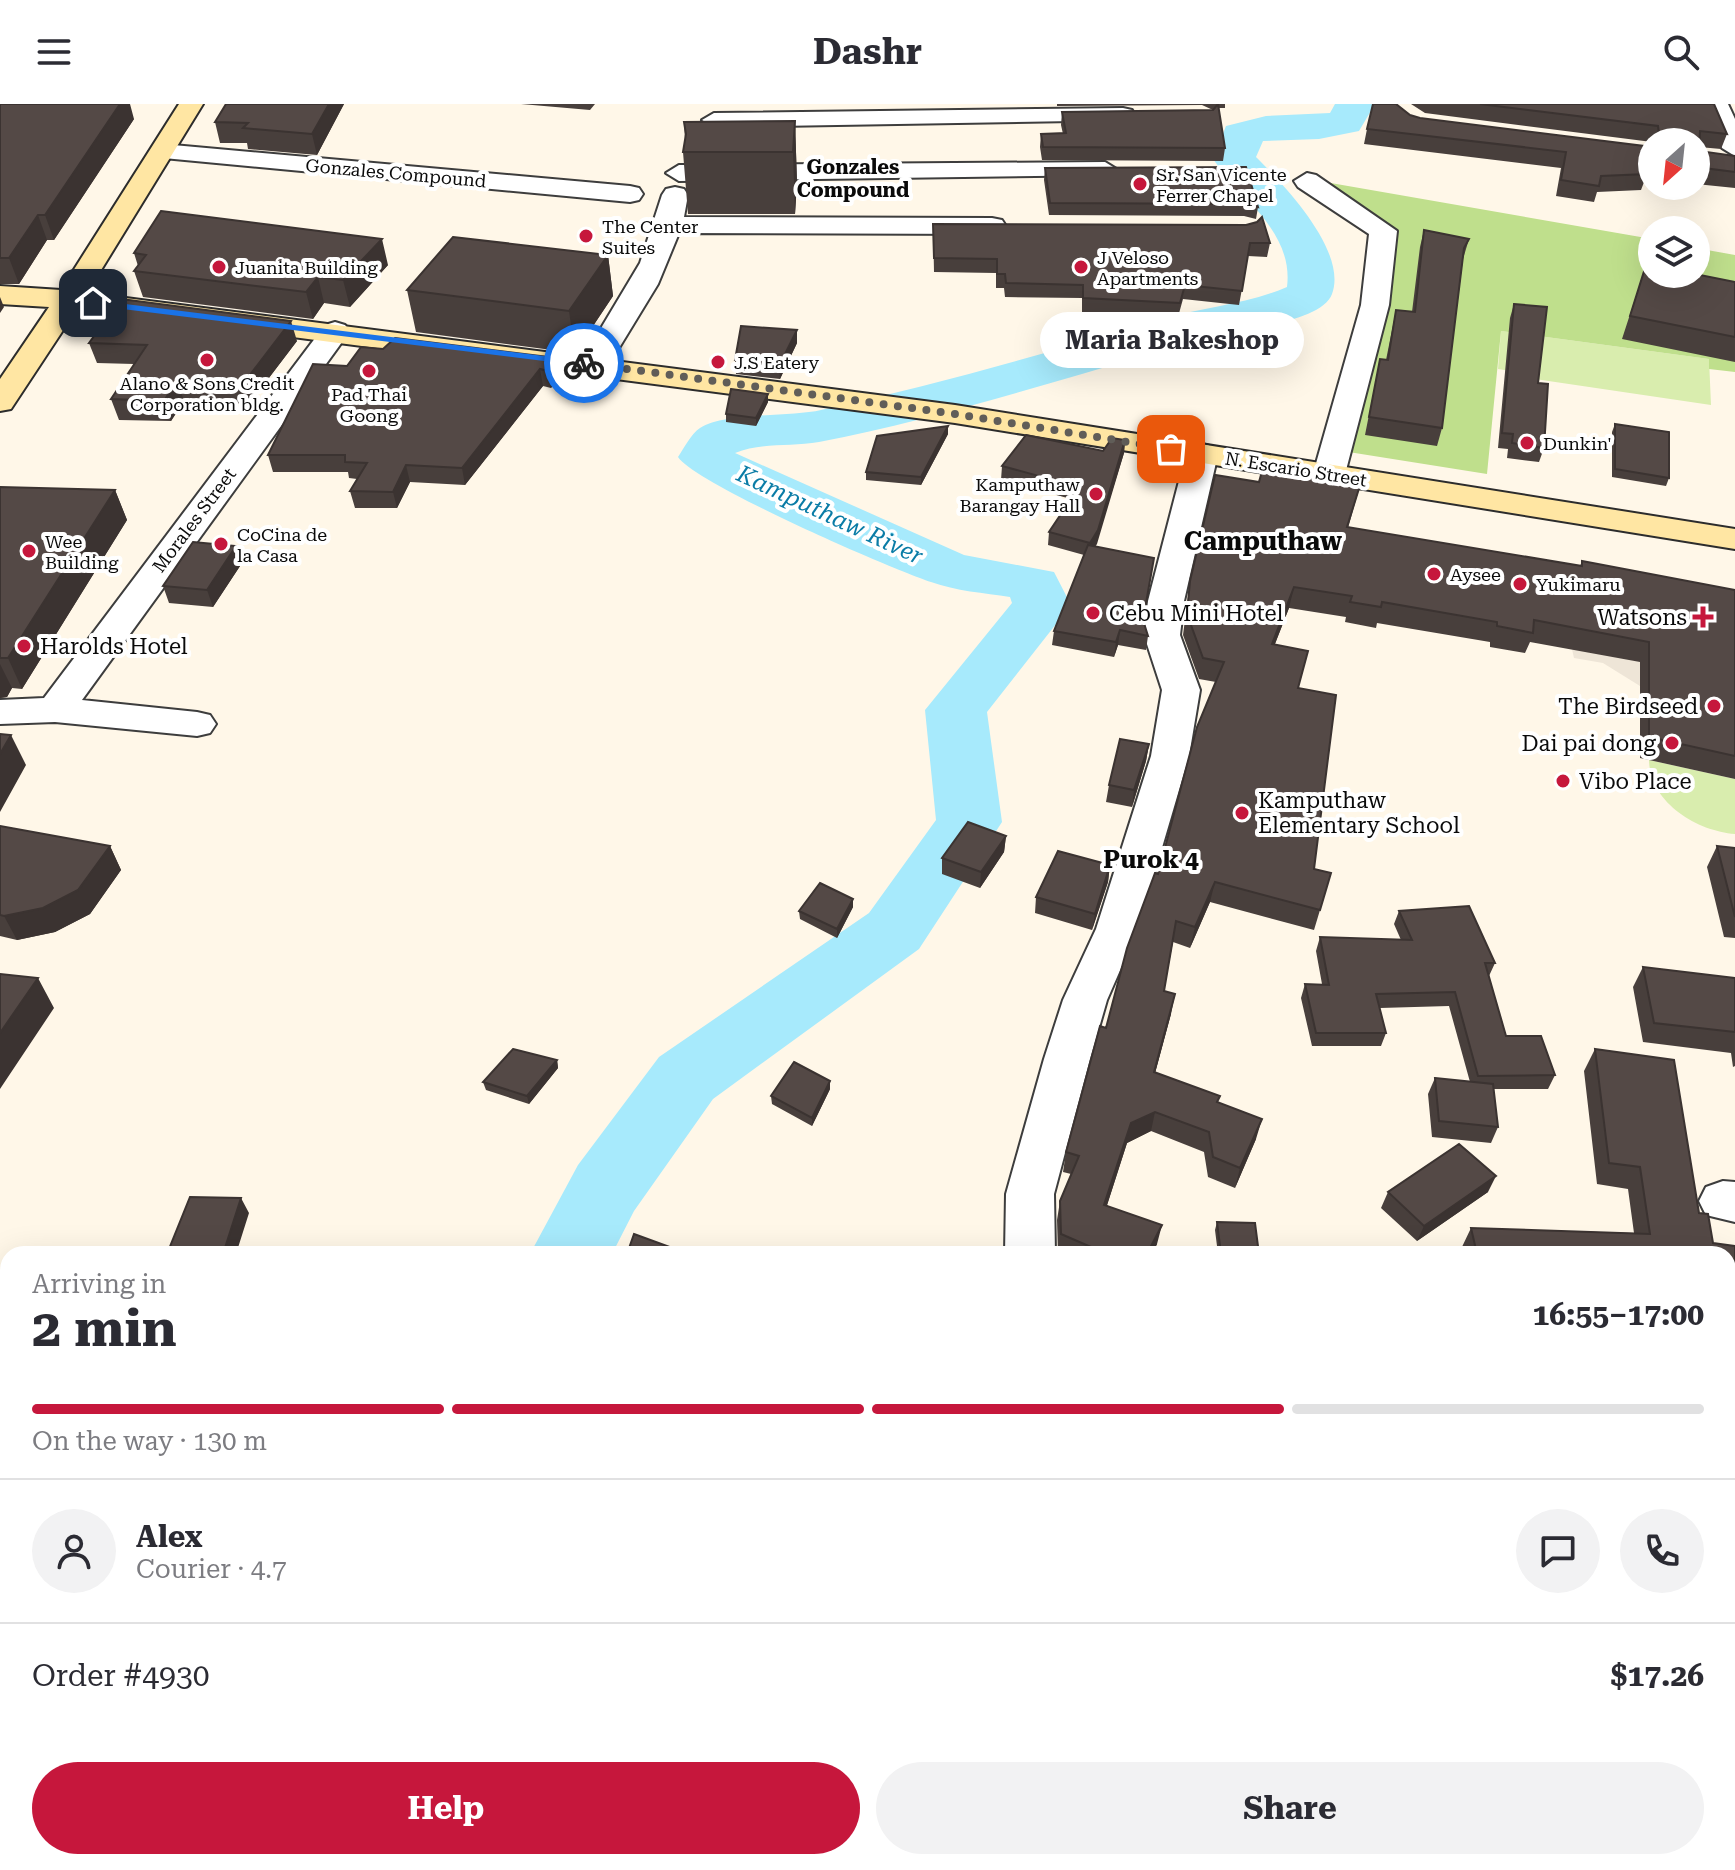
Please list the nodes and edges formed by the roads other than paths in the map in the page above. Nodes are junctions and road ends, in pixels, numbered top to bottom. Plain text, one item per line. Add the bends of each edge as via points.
1 (191, 104) edge
2 (1716, 104) edge
3 (709, 112) edge
4 (979, 115) junction
5 (1142, 115) edge
6 (1735, 148) edge
7 (162, 152) junction
8 (1710, 158) edge
9 (1735, 162) edge
10 (988, 170) junction
11 (1126, 170) edge
12 (679, 173) junction
13 (1307, 181) dead end
14 (630, 194) dead end
15 (670, 225) junction
16 (0, 295) edge
17 (68, 299) junction
18 (335, 331) junction
19 (594, 365) junction
20 (0, 402) edge
21 (1202, 454) junction
22 (1329, 474) junction
23 (1735, 539) edge
24 (55, 710) junction
25 (0, 712) edge
26 (197, 724) dead end
27 (1030, 1246) edge

1 - 7 main road
2 - 6 street
3 - 4 street
3 - 12 street
4 - 5 street
4 - 10 street
7 - 14 street, Gonzales Compound
7 - 17 main road
8 - 9 street
10 - 11 street
10 - 12 street
10 - 15 street via 1005,226
12 - 15 street
13 - 22 street via 1383,231 1375,305
15 - 19 street via 642,293
16 - 17 main road, N. Escario Street
17 - 18 main road, N. Escario Street
17 - 20 main road
18 - 19 main road, N. Escario Street
18 - 24 street, Morales Street
19 - 21 main road, N. Escario Street
21 - 22 main road, N. Escario Street
21 - 27 street via 1162,635 1181,690 1170,756 1144,850 1067,1059 1030,1194
22 - 23 main road, N. Escario Street
24 - 25 street
24 - 26 street

